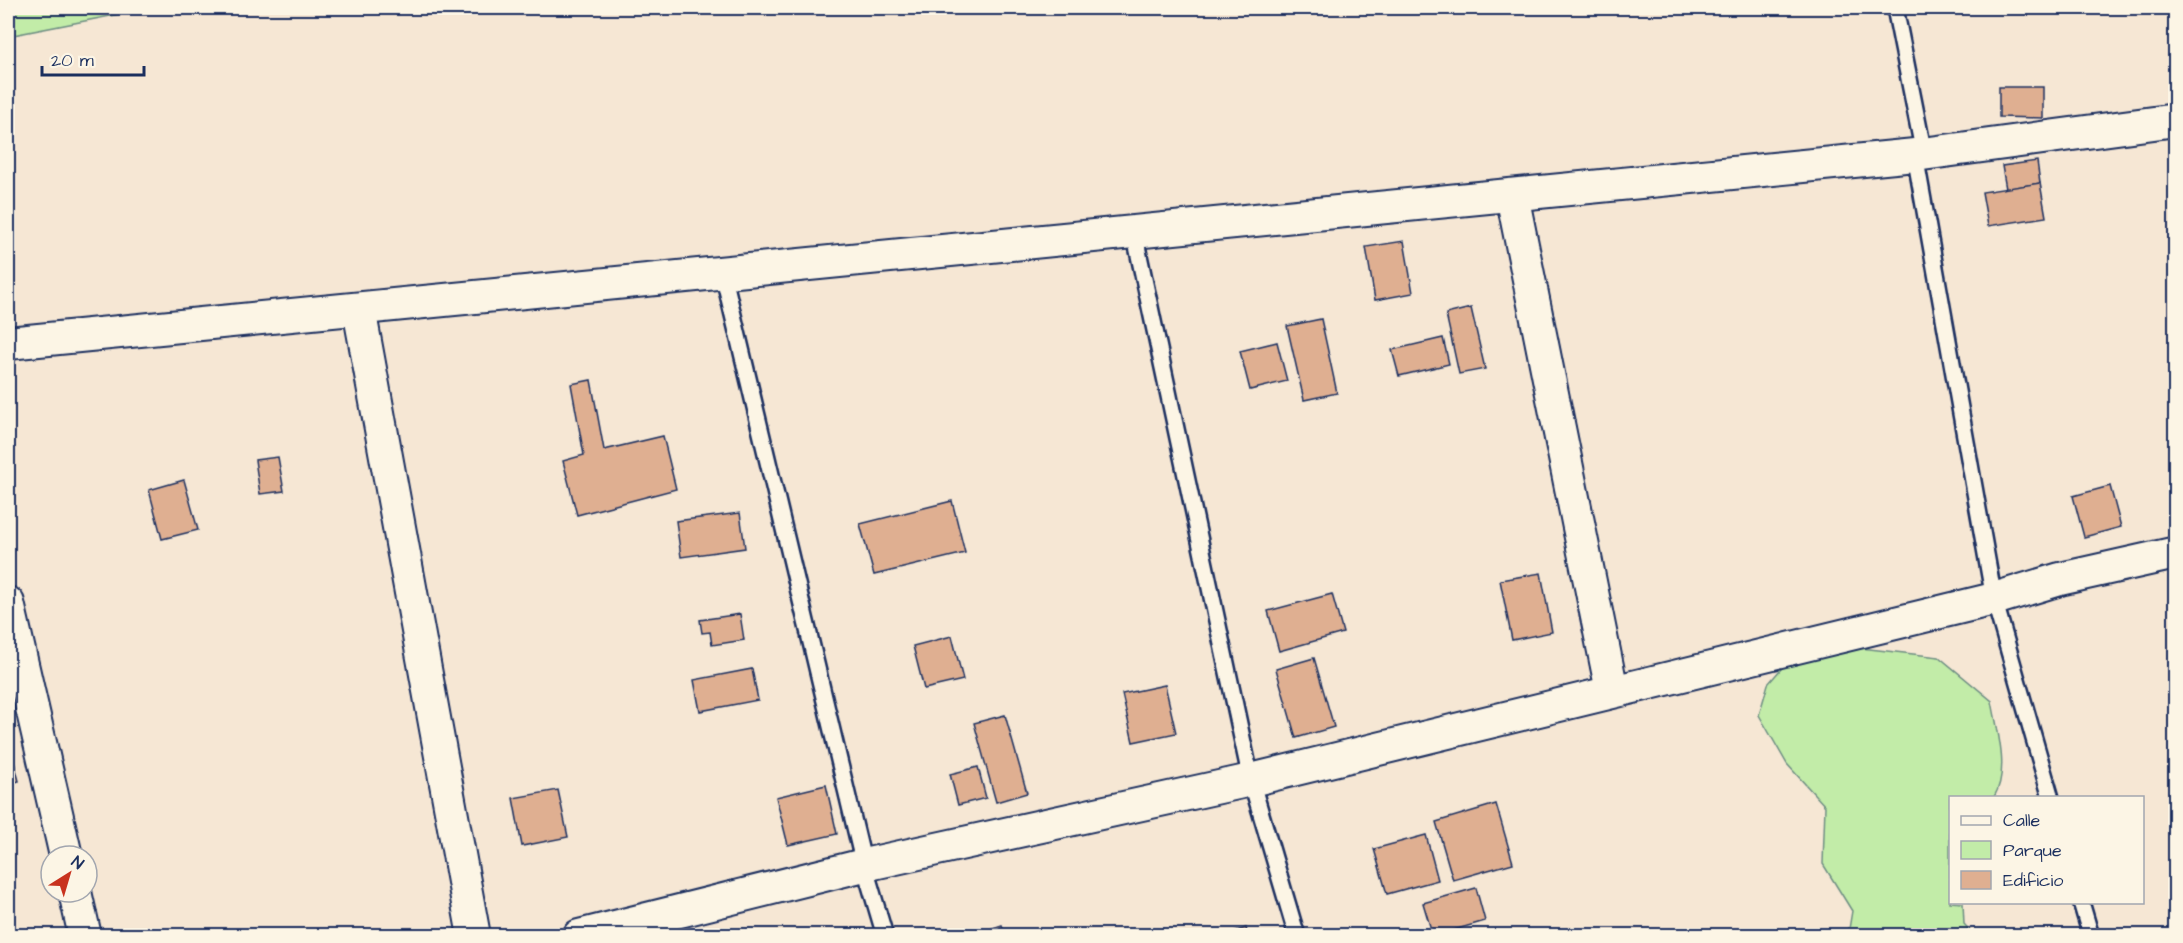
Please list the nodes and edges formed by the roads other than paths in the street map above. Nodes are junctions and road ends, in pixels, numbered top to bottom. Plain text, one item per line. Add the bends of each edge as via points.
1 (1895, 8) edge
2 (2175, 120) edge
3 (1920, 155) junction
4 (1512, 195) junction
5 (1134, 232) junction
6 (723, 273) junction
7 (358, 309) junction
8 (8, 344) edge
9 (2175, 553) edge
10 (1994, 599) junction
11 (8, 603) edge
12 (13, 651) edge
13 (1612, 691) junction
14 (1251, 780) junction
15 (2050, 796) edge
16 (63, 844) edge
17 (864, 865) junction
18 (78, 904) edge
19 (2081, 904) edge
20 (85, 936) edge
21 (474, 936) edge
22 (579, 936) edge
23 (885, 936) edge
24 (1297, 936) edge
25 (2091, 936) edge

1 - 3 lane
2 - 3 street
3 - 4 street
3 - 10 lane
4 - 5 street
4 - 13 street
5 - 6 street
5 - 14 lane
6 - 7 street
6 - 17 lane
7 - 8 street
7 - 21 street
9 - 10 street via 2060,579
10 - 13 street
10 - 15 lane
11 - 12 street
12 - 16 street
13 - 14 street
14 - 17 street
14 - 24 lane
17 - 22 street
17 - 23 lane
18 - 20 street
19 - 25 lane

